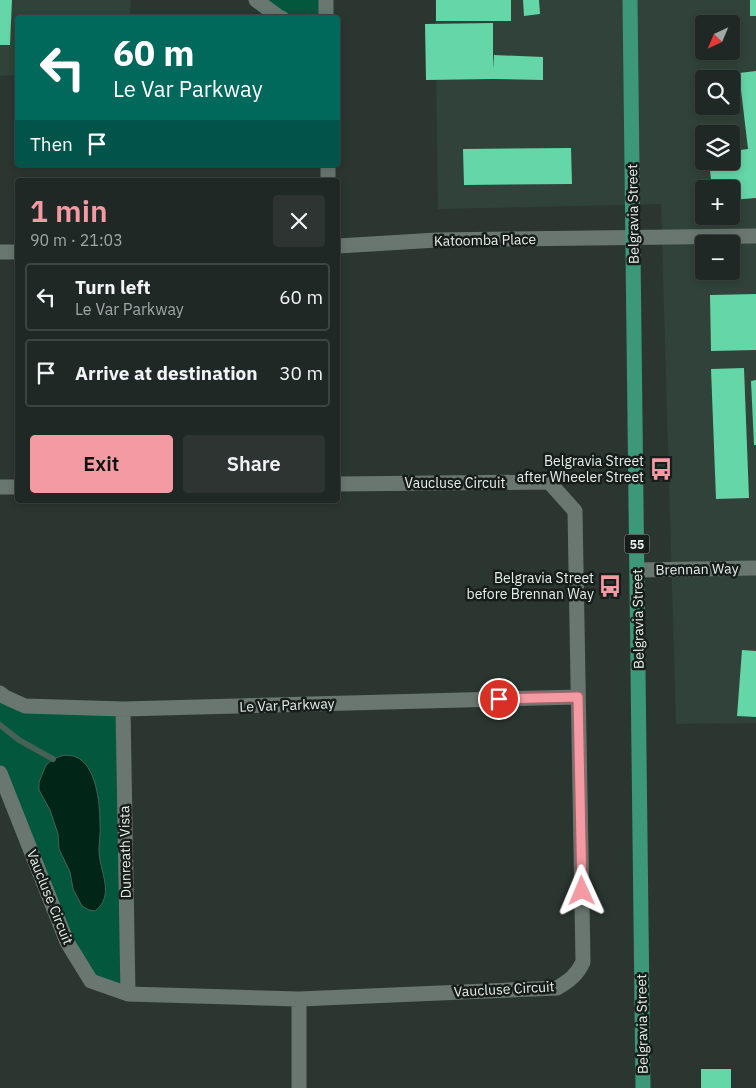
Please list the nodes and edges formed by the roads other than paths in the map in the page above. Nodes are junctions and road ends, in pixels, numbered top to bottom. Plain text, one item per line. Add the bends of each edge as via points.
1 (256, 0) edge
2 (326, 0) edge
3 (630, 0) edge
4 (276, 15) edge
5 (326, 15) edge
6 (756, 236) edge
7 (633, 238) junction
8 (340, 246) edge
9 (0, 252) edge
10 (15, 252) edge
11 (340, 484) edge
12 (0, 487) edge
13 (15, 487) edge
14 (756, 568) edge
15 (638, 570) junction
16 (0, 693) edge
17 (578, 697) junction
18 (123, 710) junction
19 (0, 773) edge
20 (128, 994) junction
21 (298, 999) junction
22 (299, 1088) edge
23 (643, 1088) edge

1 - 4 street
2 - 5 street
3 - 7 main road, Belgravia Street / 55
6 - 7 street, Katoomba Place
7 - 8 street, Katoomba Place via 437,240
7 - 15 main road, Belgravia Street / 55
9 - 10 street
11 - 17 street, Vaucluse Circuit via 550,482 575,511
12 - 13 street
14 - 15 street, Brennan Way
15 - 23 main road, Belgravia Street / 55
16 - 18 street, Le Var Parkway via 25,706
17 - 18 street, Le Var Parkway
17 - 21 street, Vaucluse Circuit via 583,962 570,981 557,988
18 - 20 street, Dunreath Vista
19 - 20 street, Vaucluse Circuit via 67,942 90,981
20 - 21 street, Vaucluse Circuit
21 - 22 street

